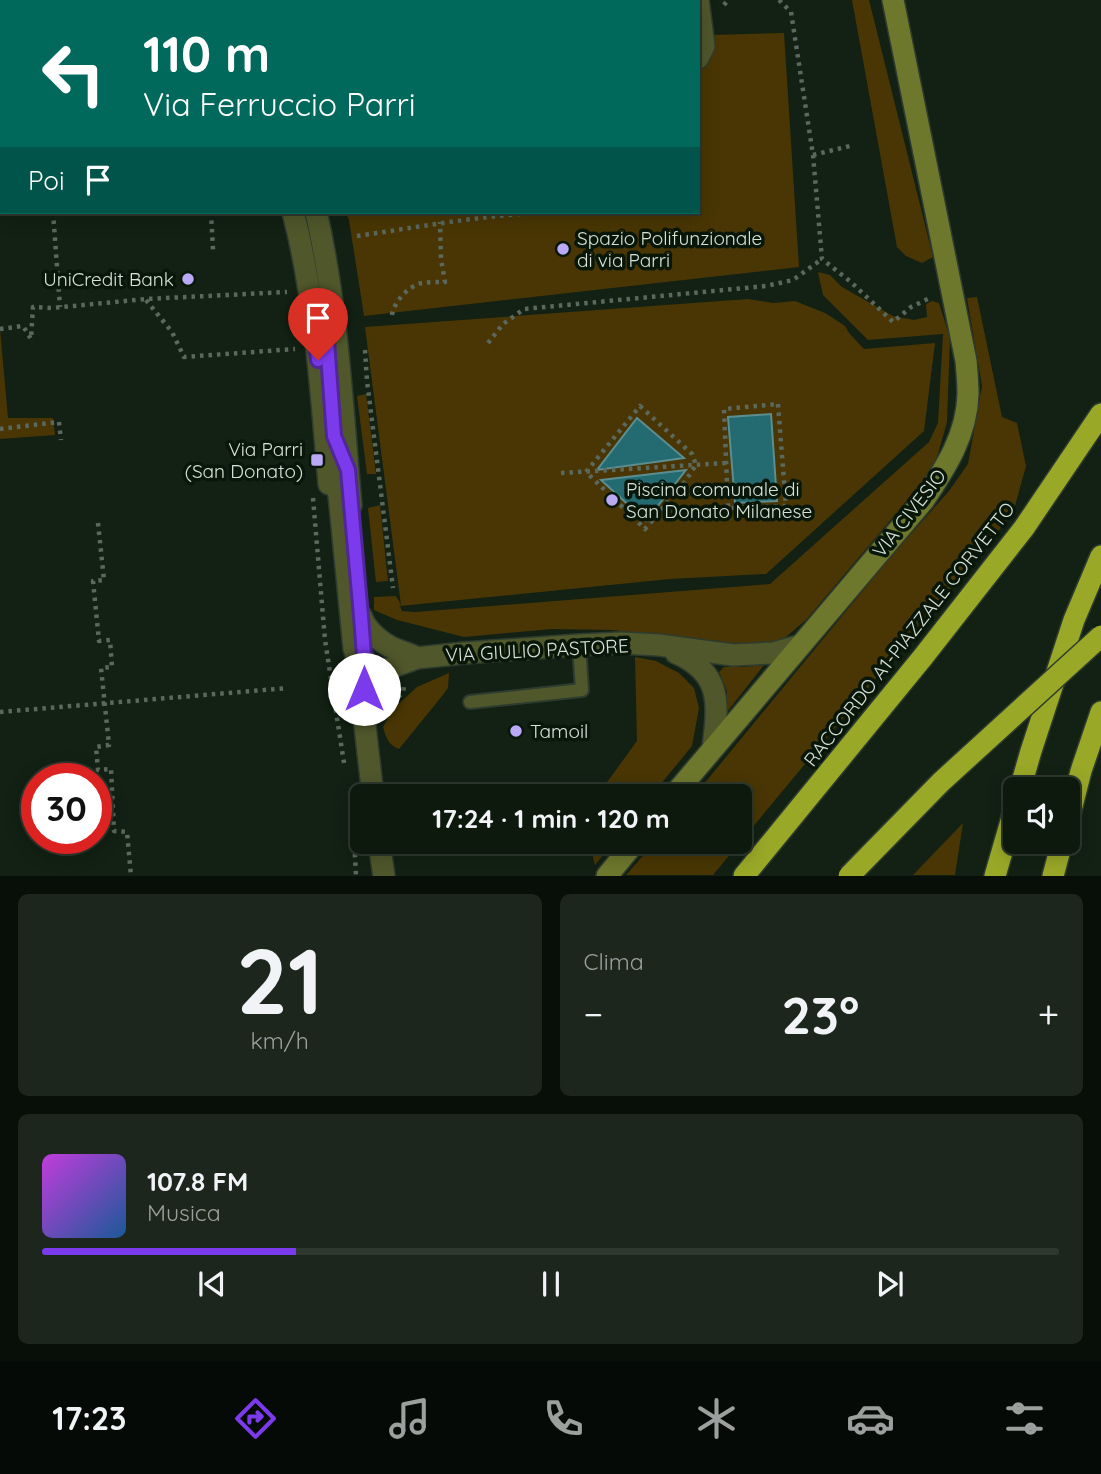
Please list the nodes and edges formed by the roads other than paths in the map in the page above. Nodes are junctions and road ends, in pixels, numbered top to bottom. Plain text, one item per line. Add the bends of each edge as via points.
1 (893, 0) edge
2 (700, 15) edge
3 (700, 54) edge
4 (294, 214) edge
5 (316, 214) edge
6 (331, 302) junction
7 (313, 316) junction
8 (1101, 414) edge
9 (338, 470) junction
10 (1101, 556) edge
11 (361, 616) junction
12 (1101, 636) edge
13 (579, 645) junction
14 (659, 645) junction
15 (798, 646) junction
16 (406, 656) junction
17 (358, 661) junction
18 (470, 702) dead end
19 (1101, 712) edge
20 (713, 748) junction
21 (1023, 777) edge
22 (1079, 777) edge
23 (371, 784) edge
24 (683, 784) edge
25 (1003, 848) edge
26 (381, 854) edge
27 (625, 854) edge
28 (1059, 854) edge
29 (384, 876) edge
30 (607, 876) edge
31 (744, 876) edge
32 (849, 876) edge
33 (995, 876) edge
34 (1053, 876) edge

1 - 15 street, VIA CIVESIO via 966,361 965,419 958,444 923,500
2 - 3 street via 704,46
4 - 7 street
5 - 6 street
6 - 7 street
6 - 9 street
7 - 9 street
8 - 31 highway, RACCORDO A1-PIAZZALE CORVETTO via 1024,528
9 - 11 street
9 - 17 street via 335,481
10 - 21 highway via 1074,620
11 - 16 street via 373,635
11 - 17 street
12 - 32 highway, bridge via 941,782
13 - 14 street, VIA GIULIO PASTORE
13 - 16 street, VIA GIULIO PASTORE
13 - 18 lane via 582,690
14 - 15 street, VIA GIULIO PASTORE via 733,655 773,653
14 - 20 street, VIA GIULIO PASTORE via 690,659 711,682 717,716
15 - 20 street, VIA CIVESIO
16 - 17 street, VIA GIULIO PASTORE via 376,672
17 - 23 street
19 - 22 highway
20 - 24 street, VIA CIVESIO
25 - 33 highway
26 - 29 street
27 - 30 street
28 - 34 highway

